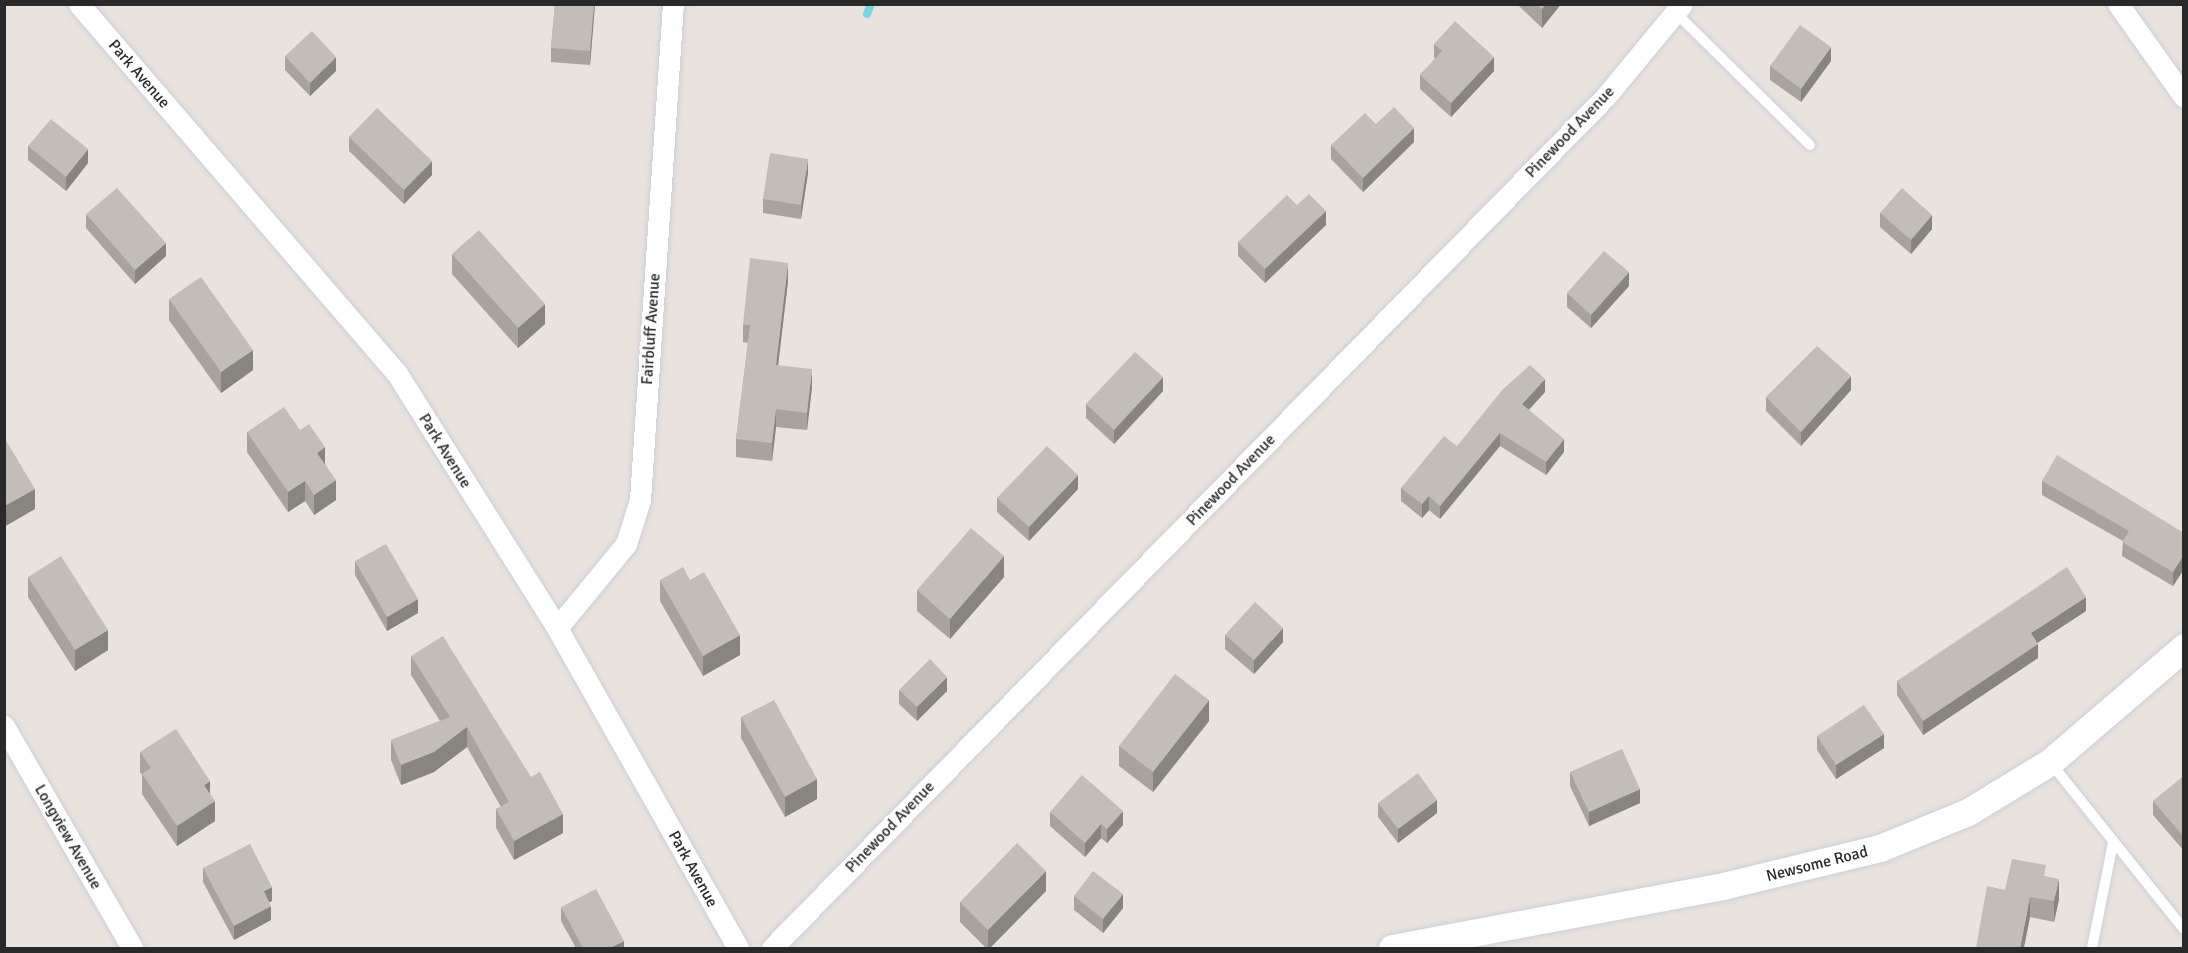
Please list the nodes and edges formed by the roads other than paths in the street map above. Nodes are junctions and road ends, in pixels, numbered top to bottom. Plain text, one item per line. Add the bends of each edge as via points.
1 (80, 4) edge
2 (673, 4) edge
3 (2118, 4) edge
4 (1679, 9) edge
5 (2184, 97) edge
6 (1810, 145) dead end
7 (557, 628) junction
8 (2184, 646) edge
9 (4, 726) edge
10 (2050, 762) junction
11 (2113, 843) junction
12 (2184, 929) edge
13 (1484, 939) edge
14 (132, 948) edge
15 (738, 948) edge
16 (772, 948) edge
17 (1392, 948) edge
18 (2092, 948) edge

1 - 7 street, Park Avenue via 396,372
2 - 7 street, Fairbluff Avenue via 640,500 626,544
3 - 5 street
4 - 6 lane
4 - 16 street, Pinewood Avenue via 1598,104
7 - 15 street, Park Avenue
8 - 10 street, Newsome Road
9 - 14 street, Longview Avenue
10 - 11 lane
10 - 13 street, Newsome Road via 1968,812 1880,848
11 - 12 lane
11 - 18 lane
13 - 17 street, Newsome Road

